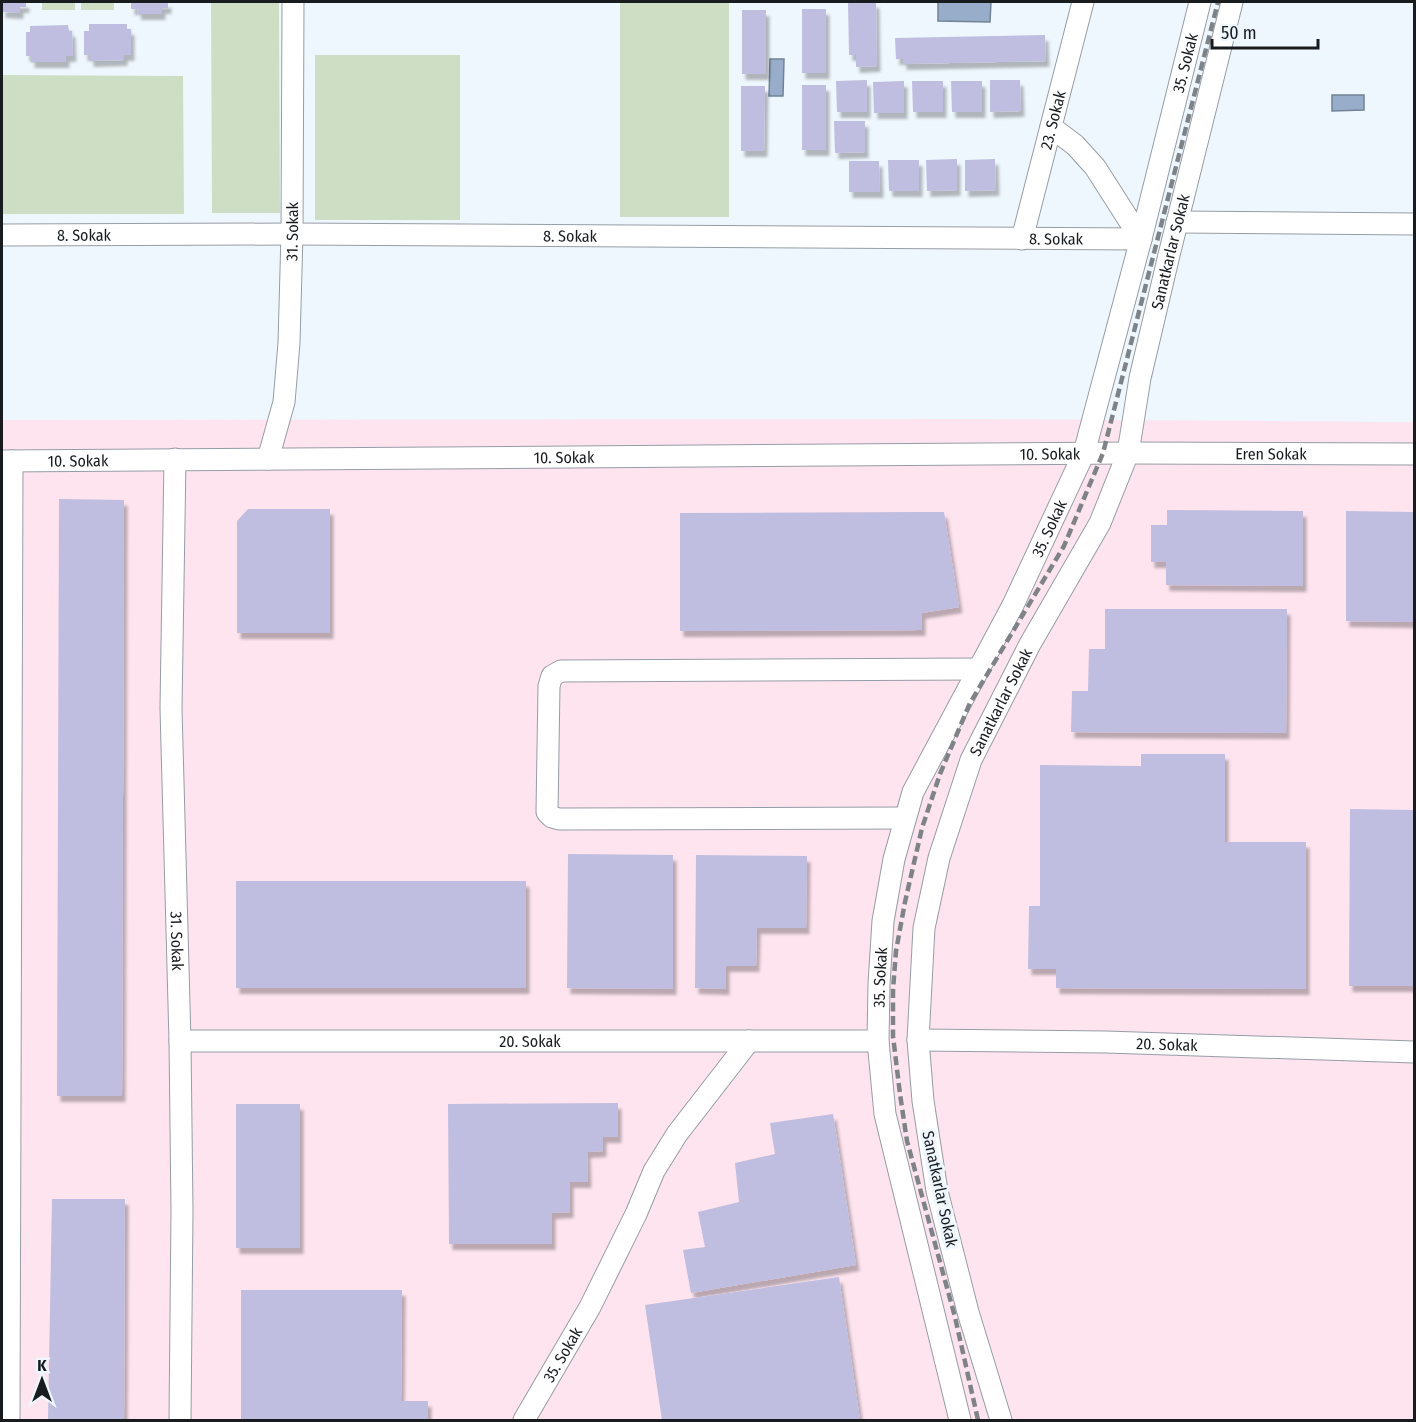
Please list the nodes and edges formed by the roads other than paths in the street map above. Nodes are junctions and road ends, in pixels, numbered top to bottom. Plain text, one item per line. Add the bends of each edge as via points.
1 (294, 2) edge
2 (1083, 2) edge
3 (1200, 2) edge
4 (1232, 2) edge
5 (1051, 127) junction
6 (1177, 222) junction
7 (1414, 225) edge
8 (292, 234) junction
9 (2, 235) edge
10 (1022, 239) junction
11 (1141, 239) junction
12 (1084, 453) junction
13 (1128, 453) junction
14 (1414, 454) edge
15 (175, 459) junction
16 (268, 459) junction
17 (7, 461) edge
18 (6, 616) edge
19 (979, 669) junction
20 (5, 784) edge
21 (905, 818) junction
22 (6, 942) edge
23 (918, 1040) junction
24 (180, 1041) junction
25 (749, 1041) junction
26 (878, 1041) junction
27 (1414, 1052) edge
28 (5, 1104) edge
29 (5, 1265) edge
30 (9, 1420) edge
31 (180, 1420) edge
32 (524, 1420) edge
33 (960, 1420) edge
34 (1001, 1420) edge

1 - 8 street, 31. Sokak
2 - 5 street, 23. Sokak
3 - 11 street, 35. Sokak
4 - 6 street, Sanatkarlar Sokak
5 - 10 street, 23. Sokak
5 - 11 street via 1095,167
6 - 7 street
6 - 13 street, Sanatkarlar Sokak via 1140,378
8 - 9 street, 8. Sokak
8 - 10 street, 8. Sokak
8 - 16 street, 31. Sokak via 284,402
10 - 11 street, 8. Sokak
11 - 12 street, 35. Sokak
12 - 13 street, 10. Sokak
12 - 16 street, 10. Sokak
12 - 19 street, 35. Sokak
13 - 14 street, Eren Sokak
13 - 23 street, Sanatkarlar Sokak via 1100,523 1030,644 971,760 939,858 924,928
15 - 16 street, 10. Sokak
15 - 17 street, 10. Sokak
15 - 24 street, 31. Sokak via 171,708
17 - 18 street
18 - 20 street
19 - 21 street, 35. Sokak via 913,792
19 - 21 street via 561,671 552,676 547,812 552,817
20 - 22 street
21 - 26 street, 35. Sokak via 884,921
22 - 28 street
23 - 27 street, 20. Sokak
23 - 34 street, Sanatkarlar Sokak via 937,1191
24 - 25 street, 20. Sokak
24 - 31 street, 31. Sokak
25 - 26 street, 20. Sokak
25 - 32 street, 35. Sokak via 677,1134 654,1171 590,1307
26 - 33 street, 35. Sokak via 885,1114
28 - 29 street
29 - 30 street

